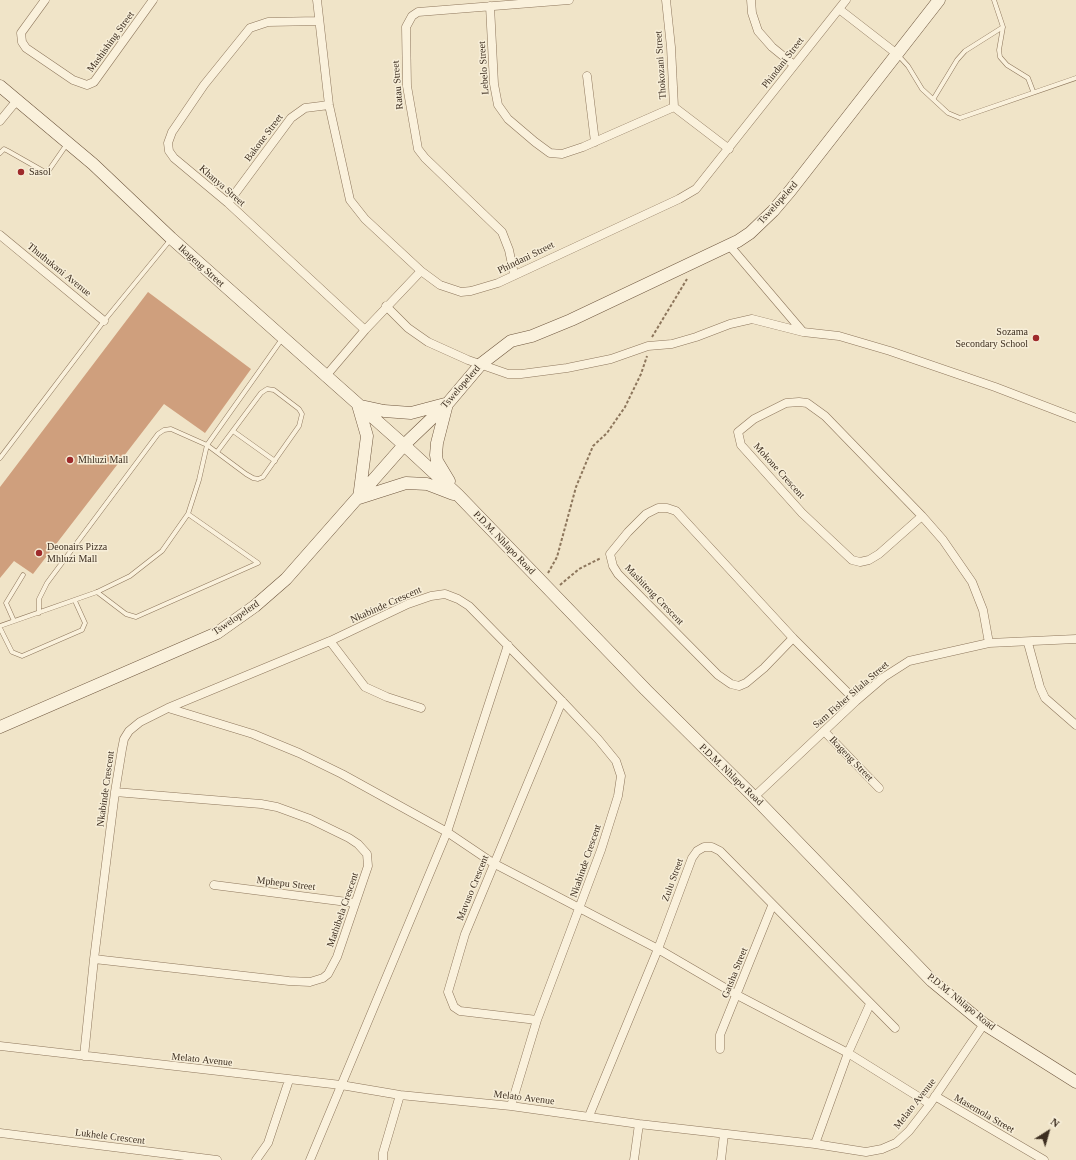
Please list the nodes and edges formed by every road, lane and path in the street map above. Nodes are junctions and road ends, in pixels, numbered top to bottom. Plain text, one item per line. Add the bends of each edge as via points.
1 (45, 0) edge
2 (153, 0) edge
3 (317, 0) edge
4 (569, 0) edge
5 (666, 0) edge
6 (751, 0) edge
7 (846, 0) edge
8 (939, 0) edge
9 (994, 0) edge
10 (490, 6) junction
11 (839, 9) junction
12 (318, 21) junction
13 (1003, 27) junction
14 (897, 54) junction
15 (794, 65) junction
16 (587, 76) dead end
17 (1076, 78) edge
18 (0, 86) edge
19 (1033, 91) junction
20 (934, 98) junction
21 (18, 99) junction
22 (329, 106) junction
23 (674, 107) junction
24 (0, 121) edge
25 (595, 142) junction
26 (68, 143) junction
27 (729, 148) junction
28 (0, 153) edge
29 (228, 204) junction
30 (0, 235) edge
31 (171, 238) junction
32 (729, 245) junction
33 (691, 262) junction
34 (421, 271) junction
35 (514, 274) junction
36 (386, 306) junction
37 (104, 321) junction
38 (365, 330) junction
39 (804, 332) junction
40 (282, 338) junction
41 (648, 346) junction
42 (481, 364) junction
43 (325, 377) junction
44 (448, 403) junction
45 (358, 405) junction
46 (1076, 418) edge
47 (233, 430) junction
48 (207, 445) junction
49 (404, 445) junction
50 (217, 452) junction
51 (0, 458) edge
52 (275, 461) junction
53 (458, 495) junction
54 (359, 498) junction
55 (188, 514) junction
56 (922, 516) junction
57 (610, 554) junction
58 (22, 575) dead end
59 (543, 583) junction
60 (551, 591) junction
61 (97, 592) junction
62 (75, 601) junction
63 (39, 613) junction
64 (14, 621) junction
65 (0, 627) edge
66 (793, 638) junction
67 (1076, 639) edge
68 (330, 641) junction
69 (989, 643) junction
70 (1028, 643) junction
71 (508, 645) junction
72 (562, 701) junction
73 (856, 701) junction
74 (168, 708) junction
75 (422, 708) dead end
76 (1076, 725) edge
77 (0, 726) edge
78 (824, 731) junction
79 (878, 788) dead end
80 (115, 792) junction
81 (754, 797) junction
82 (447, 832) junction
83 (493, 863) junction
84 (214, 885) dead end
85 (355, 903) junction
86 (772, 906) junction
87 (580, 909) junction
88 (658, 949) junction
89 (94, 959) junction
90 (737, 995) junction
91 (870, 1004) junction
92 (537, 1020) junction
93 (984, 1024) junction
94 (895, 1028) dead end
95 (0, 1046) edge
96 (720, 1049) dead end
97 (848, 1053) junction
98 (84, 1056) junction
99 (289, 1080) junction
100 (1076, 1082) edge
101 (341, 1085) junction
102 (400, 1095) junction
103 (935, 1096) junction
104 (930, 1104) junction
105 (511, 1106) junction
106 (589, 1116) junction
107 (639, 1124) junction
108 (0, 1133) edge
109 (724, 1134) junction
110 (815, 1144) junction
111 (217, 1160) edge
112 (256, 1160) edge
113 (310, 1160) edge
114 (383, 1160) edge
115 (634, 1160) edge
116 (721, 1160) edge
117 (1044, 1160) edge

1 - 2 street, Mashishing Street via 21,34 22,42 26,48 73,80 87,85 94,82
3 - 12 street, Phindani Street
4 - 10 street, Ratau Street
5 - 23 street, Thokozani Street
6 - 15 street via 758,31 772,48
7 - 11 street, Phindani Street
8 - 14 street, Tswelopelerd
9 - 13 lane
10 - 25 street, Lebelo Street via 494,84 501,111 550,153 562,154
10 - 35 street, Ratau Street via 415,14 409,21 406,35 407,86 415,139 420,153 502,232
11 - 14 street
11 - 15 street, Phindani Street
12 - 22 street, Phindani Street
12 - 29 street, Khanya Street via 268,22 250,28 204,85 172,132 168,143 170,154
13 - 19 lane via 1000,57 1007,65 1028,78
13 - 20 lane via 965,51 956,60
14 - 20 lane via 908,66 918,85
14 - 32 street, Tswelopelerd via 773,211 750,233
15 - 27 street, Phindani Street
16 - 25 street
17 - 19 lane
18 - 21 street, Ikageng Street
19 - 20 lane via 960,118 948,113
21 - 24 street
21 - 26 street, Ikageng Street
22 - 29 street, Bakone Street via 305,108 291,118
22 - 34 street, Phindani Street via 350,200 365,219
23 - 25 street, Lebelo Street
23 - 27 street, Thokozani Street
26 - 28 lane via 46,172 8,150 4,149
26 - 31 street, Ikageng Street
27 - 35 street, Phindani Street via 702,182 688,194
29 - 38 street, Khanya Street
30 - 37 street, Thuthukani Avenue
31 - 37 lane
31 - 40 street, Ikageng Street
32 - 33 street, Tswelopelerd
32 - 39 street
33 - 41 path via 685,283 659,322
33 - 42 street, Tswelopelerd via 571,320 532,336 511,341
34 - 35 street, Phindani Street via 440,285 461,292 498,283
34 - 36 street
36 - 38 street
36 - 42 street via 408,328 428,342
37 - 51 lane
38 - 43 street
39 - 41 street via 752,319 672,344
39 - 46 street via 839,336 890,350
40 - 43 street, Ikageng Street
40 - 48 lane
41 - 42 street via 611,359 521,374 508,374
41 - 59 path via 645,364 625,407 593,446 576,487 557,557
42 - 44 street, Tswelopelerd
43 - 45 street, Ikageng Street
44 - 45 street via 411,413 384,411
44 - 49 street, Tswelopelerd
44 - 53 street via 436,455 442,472
45 - 49 street, Ikageng Street
45 - 54 street via 367,436
47 - 50 lane
47 - 52 lane
47 - 52 lane via 261,393 268,389 274,390 302,414 299,426
48 - 50 lane
48 - 55 lane
48 - 63 lane via 171,429 158,434 47,583 39,599
49 - 53 street, P.D.M. Nhlapo Road
49 - 54 street, Tswelopelerd
50 - 52 lane via 253,478 263,477
53 - 54 street via 427,484 406,483
53 - 59 street, P.D.M. Nhlapo Road
54 - 77 street, Tswelopelerd via 286,579 256,606 217,633
55 - 61 lane via 153,560 130,576
55 - 61 lane via 258,563 136,617 126,614
56 - 56 street, Mokone Crescent via 825,416 807,403 786,403 754,419 738,432 741,444 802,513 852,560 860,562 879,554
56 - 69 street, Mokone Crescent via 943,540 972,582 983,610
57 - 60 path via 579,569
57 - 66 street via 646,514 658,508 676,511
57 - 66 street, Mashiteng Crescent via 618,574 718,676 731,684 738,686 746,683
58 - 64 lane via 6,604
59 - 60 street, P.D.M. Nhlapo Road
60 - 81 street, P.D.M. Nhlapo Road
61 - 62 lane
62 - 63 lane
62 - 65 lane via 84,623 82,630 22,656 12,652
63 - 64 lane
64 - 65 lane
66 - 73 street
67 - 70 street, Sam Fisher Silala Street
68 - 71 street, Nkabinde Crescent via 408,604 445,594 458,598 469,606
68 - 74 street, Nkabinde Crescent
68 - 75 street via 365,687
69 - 70 street, Sam Fisher Silala Street
69 - 73 street, Sam Fisher Silala Street via 909,661 884,677
70 - 76 street via 1045,698
71 - 72 street, Nkabinde Crescent
71 - 82 street
72 - 83 street, Mavuso Crescent
72 - 87 street, Nkabinde Crescent via 611,756 621,776 618,796
73 - 78 street, Sam Fisher Silala Street
74 - 80 street, Nkabinde Crescent via 140,722 124,739
74 - 82 street via 245,732 299,753
78 - 79 street, Ikageng Street
78 - 81 street, Sam Fisher Silala Street
80 - 85 street, Mathibela Crescent via 261,804 310,819 349,838 367,854 368,866
80 - 89 street, Nkabinde Crescent
81 - 93 street, P.D.M. Nhlapo Road via 932,981
82 - 83 street
82 - 101 street
83 - 87 street
83 - 92 street, Mavuso Crescent via 465,934 452,975 449,996 454,1006 460,1010
84 - 85 street, Mphepu Street
85 - 89 street, Mathibela Crescent via 332,969 323,978 310,982
86 - 88 street, Zulu Street via 720,851 712,847 704,848 692,858
86 - 90 street, Gatsha Street
86 - 91 street, Zulu Street
87 - 88 street
87 - 92 street, Nkabinde Crescent
88 - 90 street
88 - 106 street, Zulu Street
89 - 98 street, Nkabinde Crescent
90 - 96 street, Gatsha Street via 720,1035
90 - 97 street
91 - 94 street, Zulu Street
91 - 97 street
92 - 105 street, Nkabinde Crescent
93 - 100 street, P.D.M. Nhlapo Road
93 - 103 street, Melato Avenue
95 - 98 street, Melato Avenue
97 - 104 street
97 - 110 street
98 - 99 street, Melato Avenue
99 - 101 street, Melato Avenue
99 - 112 street via 268,1143
101 - 102 street, Melato Avenue
101 - 113 street
102 - 105 street, Melato Avenue
102 - 114 street
103 - 104 street, Melato Avenue
103 - 117 street, Masemola Street
104 - 110 street, Melato Avenue via 909,1131 896,1143 882,1149 866,1152
105 - 106 street, Melato Avenue
106 - 107 street, Melato Avenue
107 - 109 street, Melato Avenue
107 - 115 street
108 - 111 street, Lukhele Crescent
109 - 110 street, Melato Avenue
109 - 116 street

